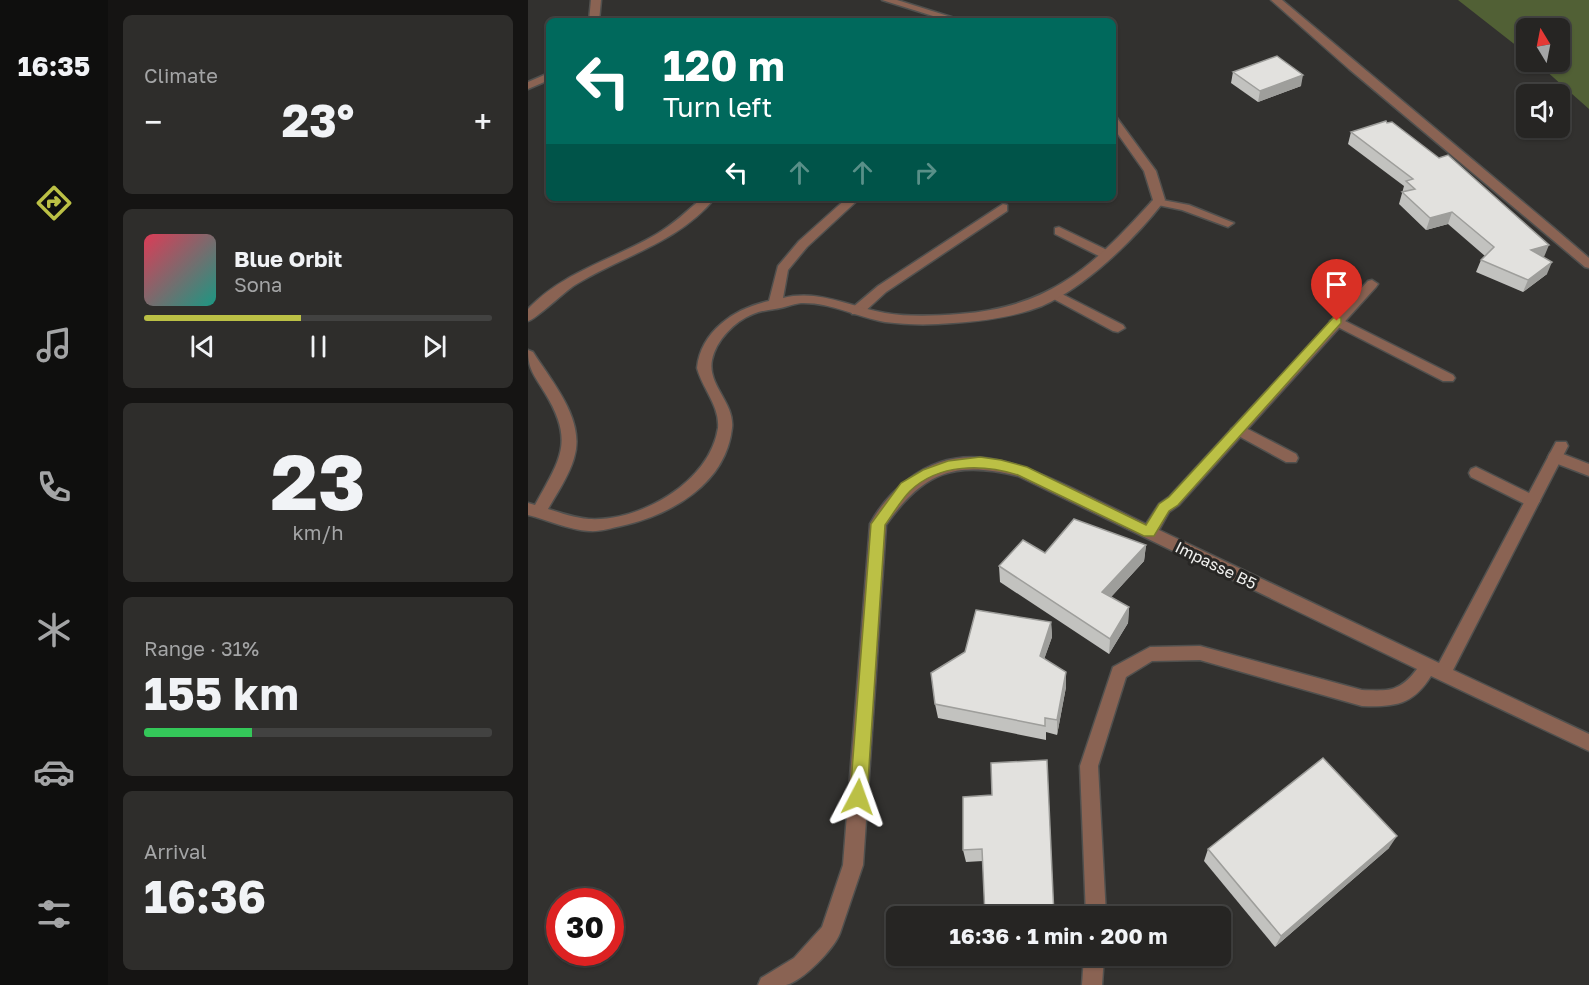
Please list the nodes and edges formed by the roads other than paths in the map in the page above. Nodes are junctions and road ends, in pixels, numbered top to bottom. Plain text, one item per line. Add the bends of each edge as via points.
1 (596, 0) edge
2 (887, 0) edge
3 (1276, 0) edge
4 (594, 18) edge
5 (949, 18) edge
6 (546, 77) edge
7 (528, 86) edge
8 (1116, 124) edge
9 (705, 201) edge
10 (851, 201) edge
11 (1157, 202) junction
12 (1003, 208) dead end
13 (1228, 223) dead end
14 (1059, 231) dead end
15 (1105, 254) junction
16 (1589, 264) edge
17 (1372, 284) dead end
18 (1054, 294) junction
19 (775, 305) junction
20 (857, 311) junction
21 (528, 317) edge
22 (1337, 321) junction
23 (1118, 327) dead end
24 (528, 355) edge
25 (1448, 378) dead end
26 (1238, 429) junction
27 (1291, 458) dead end
28 (1589, 470) edge
29 (1476, 473) dead end
30 (1532, 501) junction
31 (534, 510) edge
32 (1149, 532) junction
33 (1435, 669) junction
34 (1589, 743) edge
35 (1096, 906) edge
36 (1093, 966) edge
37 (768, 985) edge
38 (1092, 985) edge

1 - 4 street
2 - 5 street
3 - 16 street
6 - 7 street
8 - 11 street via 1150,171 1157,187
9 - 21 street via 660,238 558,288
10 - 19 street via 782,269
11 - 13 street via 1185,207
11 - 15 street
12 - 20 street via 882,289
14 - 15 street
15 - 18 street
17 - 22 street
18 - 20 street via 1019,310 972,318 880,317
18 - 23 street
19 - 20 street via 802,298
19 - 31 street via 748,311 714,338 705,360 706,374 723,408 726,426 712,463 693,486 670,504 618,521 591,525
22 - 25 street
22 - 26 street
24 - 31 street via 567,420 571,434 567,458
26 - 27 street
26 - 32 street via 1164,508
28 - 30 street via 1558,451
29 - 30 street
30 - 33 street
32 - 33 street, Impasse B5
32 - 37 street, Impasse B5 via 1022,471 980,462 927,473 906,487 890,505 878,524 853,865 830,933 801,965
33 - 34 street, Impasse B5
33 - 35 street via 1413,690 1395,699 1362,698 1200,653 1150,654 1119,672 1089,766
36 - 38 street

